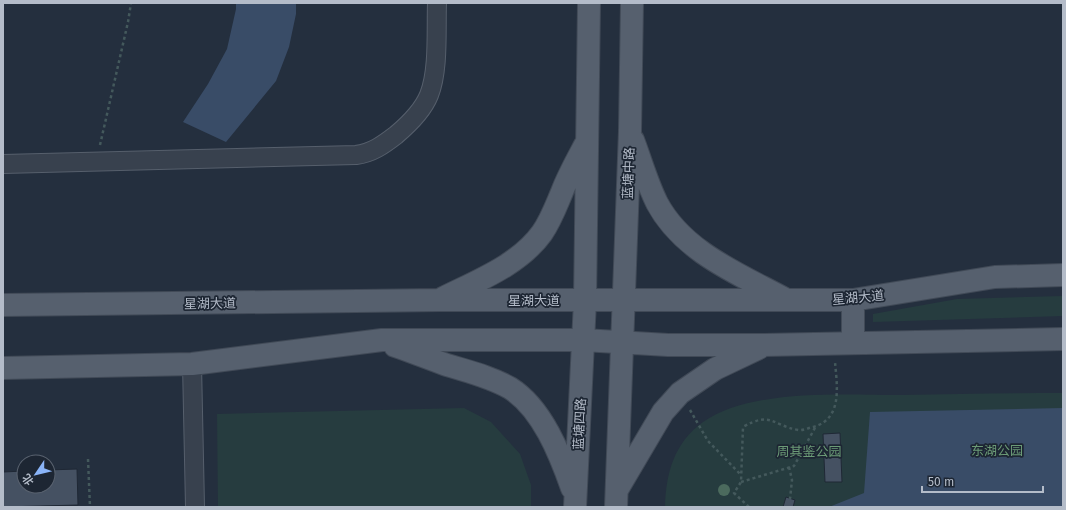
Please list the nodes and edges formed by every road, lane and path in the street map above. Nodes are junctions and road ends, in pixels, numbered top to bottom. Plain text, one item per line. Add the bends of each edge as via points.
1 (131, 3) edge
2 (436, 3) edge
3 (590, 3) edge
4 (632, 3) edge
5 (630, 131) junction
6 (587, 140) junction
7 (97, 162) junction
8 (3, 164) edge
9 (1063, 275) edge
10 (440, 300) junction
11 (623, 300) junction
12 (787, 300) junction
13 (853, 300) junction
14 (585, 301) junction
15 (3, 305) edge
16 (382, 340) junction
17 (583, 340) junction
18 (1063, 340) edge
19 (621, 342) junction
20 (844, 343) junction
21 (763, 345) junction
22 (192, 364) junction
23 (3, 368) edge
24 (680, 393) junction
25 (817, 426) junction
26 (88, 459) dead end
27 (790, 467) junction
28 (742, 475) junction
29 (741, 482) junction
30 (616, 499) edge
31 (790, 499) dead end
32 (575, 502) edge
33 (90, 507) edge
34 (195, 507) edge
35 (749, 507) edge

1 - 7 path
2 - 7 lane via 434,71 429,95 419,112 402,130 385,144 367,153
3 - 6 main road
4 - 5 main road, 蓝塘中路
5 - 11 main road, 蓝塘中路
5 - 12 main road via 658,203 670,222 695,248
6 - 10 main road via 554,213 530,248 486,277
6 - 14 main road
7 - 8 lane
9 - 13 main road, 星湖大道 via 995,277
10 - 14 main road, 星湖大道
10 - 15 main road, 星湖大道
11 - 12 main road, 星湖大道
11 - 14 main road, 星湖大道
11 - 19 main road, 蓝塘中路
12 - 13 main road, 星湖大道
13 - 20 main road
14 - 17 main road
16 - 17 main road
16 - 22 main road
16 - 32 main road via 491,379 511,389 526,402 543,424 558,451
17 - 19 main road
17 - 32 main road, 蓝塘四路
18 - 20 main road
19 - 21 main road via 668,345
19 - 30 main road
20 - 21 main road
20 - 25 path via 836,406 828,420
21 - 24 main road via 715,369
22 - 23 main road
22 - 34 lane
24 - 28 path via 708,441
24 - 30 main road via 663,412
25 - 27 path via 794,466
25 - 28 path via 799,430 765,419 743,427
26 - 33 path
27 - 29 path
27 - 31 path
28 - 29 path
29 - 35 path via 734,493

